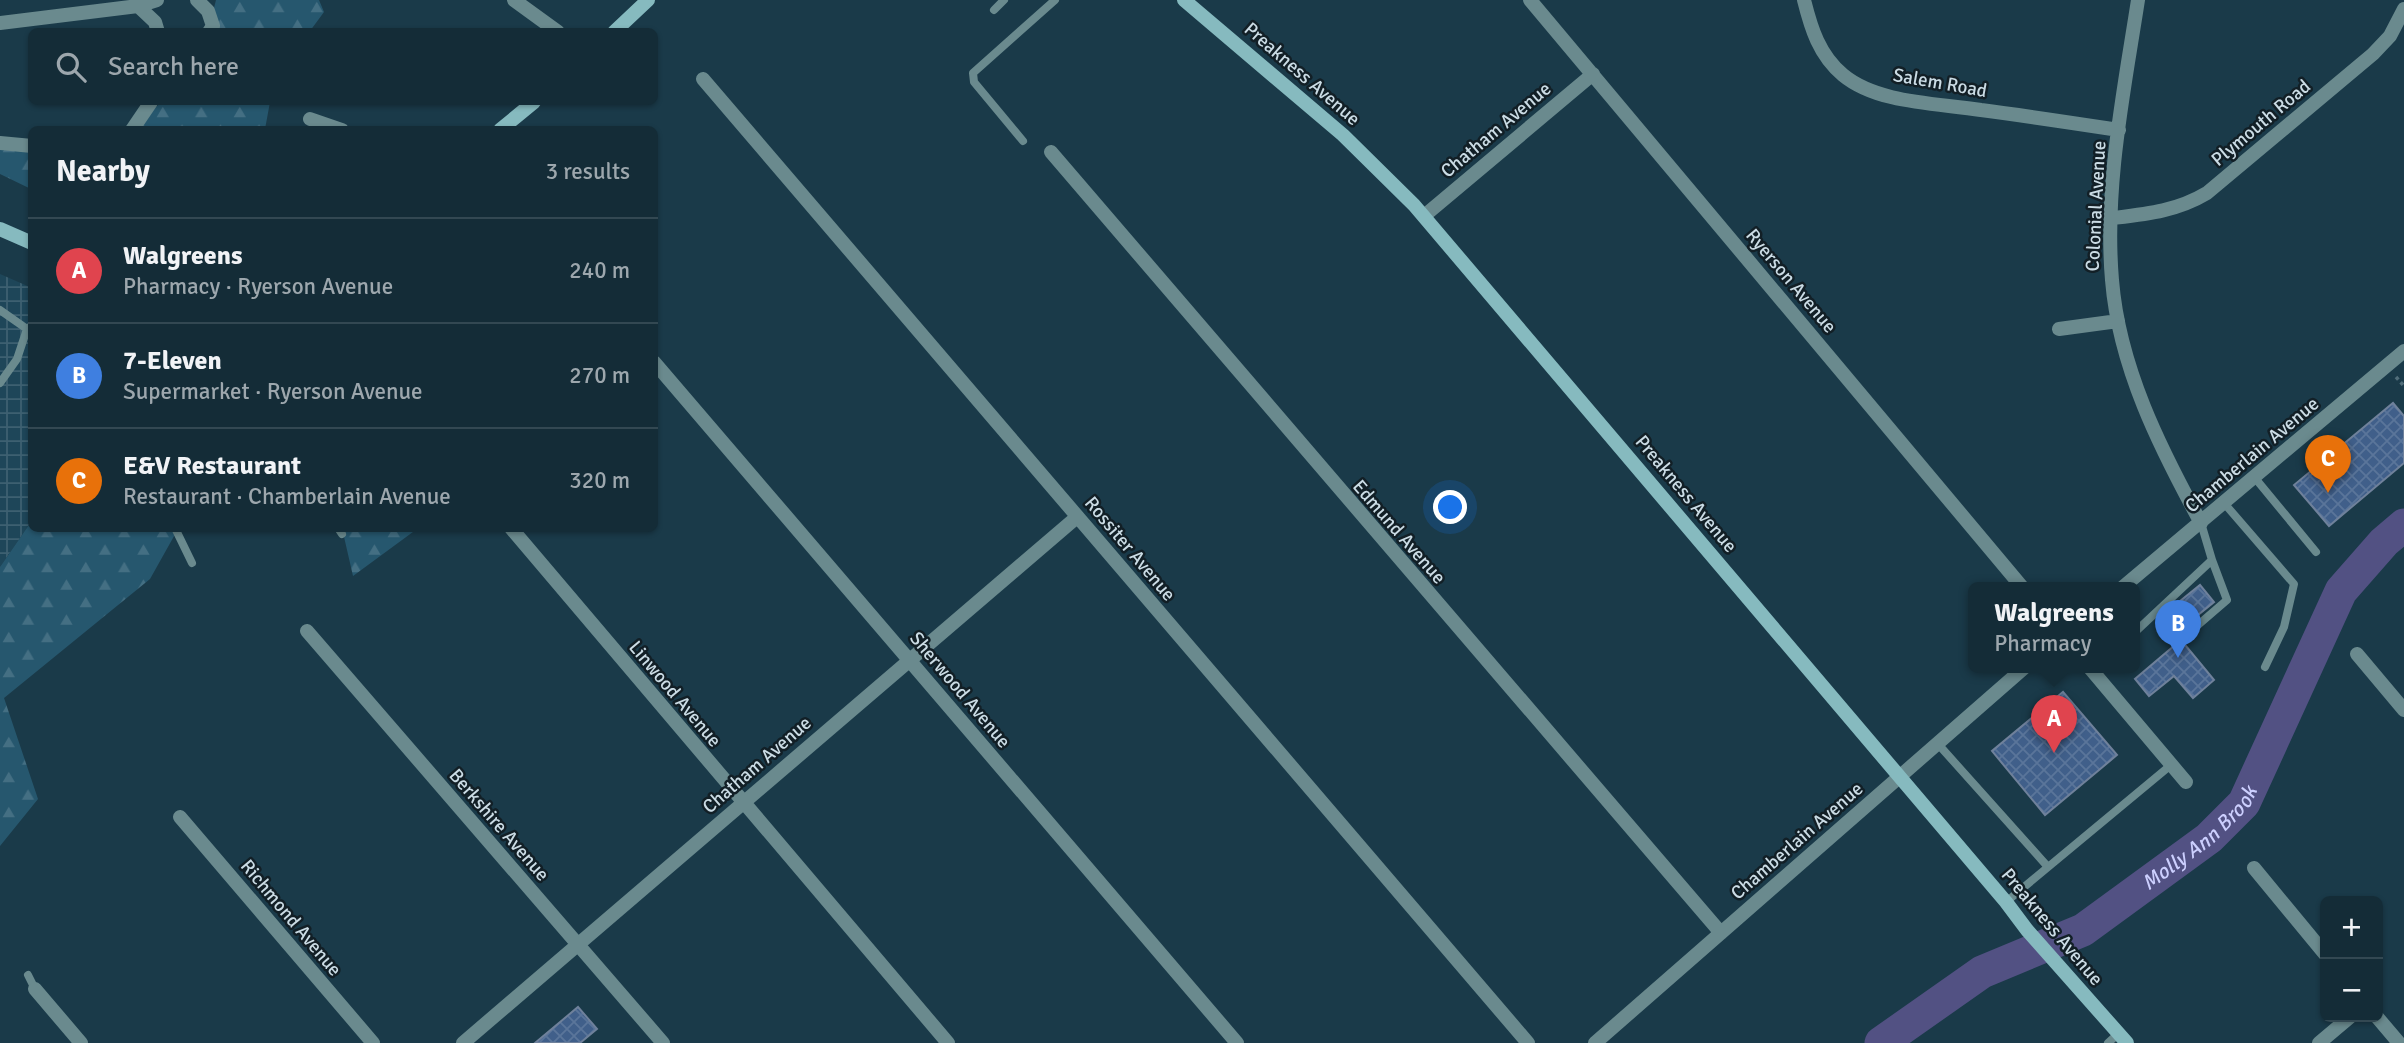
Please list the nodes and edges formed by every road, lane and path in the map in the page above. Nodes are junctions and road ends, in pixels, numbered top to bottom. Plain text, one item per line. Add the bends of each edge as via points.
1 (157, 0) edge
2 (197, 0) edge
3 (514, 0) edge
4 (648, 0) edge
5 (1004, 0) edge
6 (1055, 0) edge
7 (1184, 0) edge
8 (1530, 0) edge
9 (1804, 0) edge
10 (2139, 0) edge
11 (138, 6) junction
12 (2404, 9) edge
13 (994, 10) dead end
14 (0, 23) edge
15 (157, 28) edge
16 (212, 28) edge
17 (552, 28) edge
18 (618, 28) edge
19 (1593, 74) junction
20 (704, 79) dead end
21 (149, 105) edge
22 (530, 105) edge
23 (310, 119) dead end
24 (134, 126) edge
25 (330, 126) edge
26 (505, 126) edge
27 (2119, 130) junction
28 (1023, 141) dead end
29 (0, 143) edge
30 (28, 146) edge
31 (1051, 152) dead end
32 (1424, 216) junction
33 (2113, 218) junction
34 (0, 229) edge
35 (28, 241) edge
36 (0, 310) edge
37 (2118, 321) junction
38 (28, 326) edge
39 (2059, 329) dead end
40 (28, 330) edge
41 (2404, 351) edge
42 (658, 367) edge
43 (0, 383) edge
44 (2255, 478) junction
45 (2224, 503) junction
46 (1077, 517) junction
47 (2201, 523) junction
48 (177, 532) edge
49 (514, 532) edge
50 (2316, 552) dead end
51 (2212, 560) junction
52 (192, 562) dead end
53 (2018, 582) edge
54 (2129, 582) edge
55 (2167, 602) junction
56 (2140, 626) edge
57 (307, 631) dead end
58 (2357, 654) dead end
59 (909, 661) junction
60 (2265, 667) dead end
61 (2018, 673) edge
62 (2098, 673) edge
63 (2404, 710) edge
64 (1938, 744) junction
65 (2171, 765) junction
66 (1900, 776) junction
67 (2186, 782) dead end
68 (742, 804) junction
69 (180, 817) dead end
70 (2048, 867) junction
71 (2253, 868) dead end
72 (2006, 901) junction
73 (1721, 933) junction
74 (577, 945) junction
75 (2320, 948) edge
76 (28, 975) dead end
77 (35, 989) joint
78 (2344, 1022) edge
79 (2381, 1022) edge
80 (2118, 1040) edge
81 (81, 1043) edge
82 (373, 1043) edge
83 (463, 1043) edge
84 (663, 1043) edge
85 (948, 1043) edge
86 (1237, 1043) edge
87 (1528, 1043) edge
88 (1594, 1043) edge
89 (2319, 1043) edge
90 (2399, 1043) edge

1 - 11 street
2 - 16 street via 208,11
3 - 17 street
4 - 18 main road
5 - 13 lane
6 - 28 lane via 973,73 974,82
7 - 32 main road, Preakness Avenue via 1343,135
8 - 19 street, Ryerson Avenue
9 - 27 street, Salem Road via 1825,55 1845,76 1866,88 1905,99
10 - 27 street, Colonial Avenue
11 - 14 street
11 - 15 street
12 - 33 street, Plymouth Road via 2390,36 2373,54 2207,193 2161,212
19 - 32 street, Chatham Avenue
19 - 53 street, Ryerson Avenue
20 - 46 street, Rossiter Avenue
21 - 24 street
22 - 26 main road
23 - 25 street
27 - 33 street, Colonial Avenue
29 - 30 street
31 - 73 street, Edmund Avenue
32 - 66 main road, Preakness Avenue
33 - 37 street, Colonial Avenue via 2112,281
34 - 35 main road
36 - 38 lane
37 - 39 street
37 - 47 street, Colonial Avenue via 2152,426
40 - 43 lane via 17,359
41 - 44 street, Chamberlain Avenue
42 - 59 street, Sherwood Avenue
44 - 45 street, Chamberlain Avenue
44 - 50 lane
45 - 47 street, Chamberlain Avenue
45 - 60 lane via 2294,584 2284,627
46 - 59 street, Chatham Avenue
46 - 87 street, Rossiter Avenue
47 - 51 lane
47 - 54 street, Chamberlain Avenue
48 - 52 lane
49 - 68 street, Linwood Avenue
51 - 55 lane
51 - 55 lane via 2227,600 2191,631
55 - 56 lane
57 - 74 street, Berkshire Avenue
58 - 63 street
59 - 68 street, Chatham Avenue
59 - 86 street, Sherwood Avenue
61 - 64 street, Chamberlain Avenue
62 - 65 street
64 - 66 street, Chamberlain Avenue
64 - 70 lane
65 - 67 street
65 - 70 lane
66 - 72 main road, Preakness Avenue
66 - 73 street, Chamberlain Avenue
68 - 74 street, Chatham Avenue
68 - 85 street, Linwood Avenue
69 - 82 street, Richmond Avenue
70 - 72 lane
71 - 75 street
72 - 80 main road, Preakness Avenue
73 - 88 street, Chamberlain Avenue
74 - 83 street, Chatham Avenue
74 - 84 street, Berkshire Avenue
76 - 77 lane
77 - 81 street
78 - 89 street
79 - 90 street

